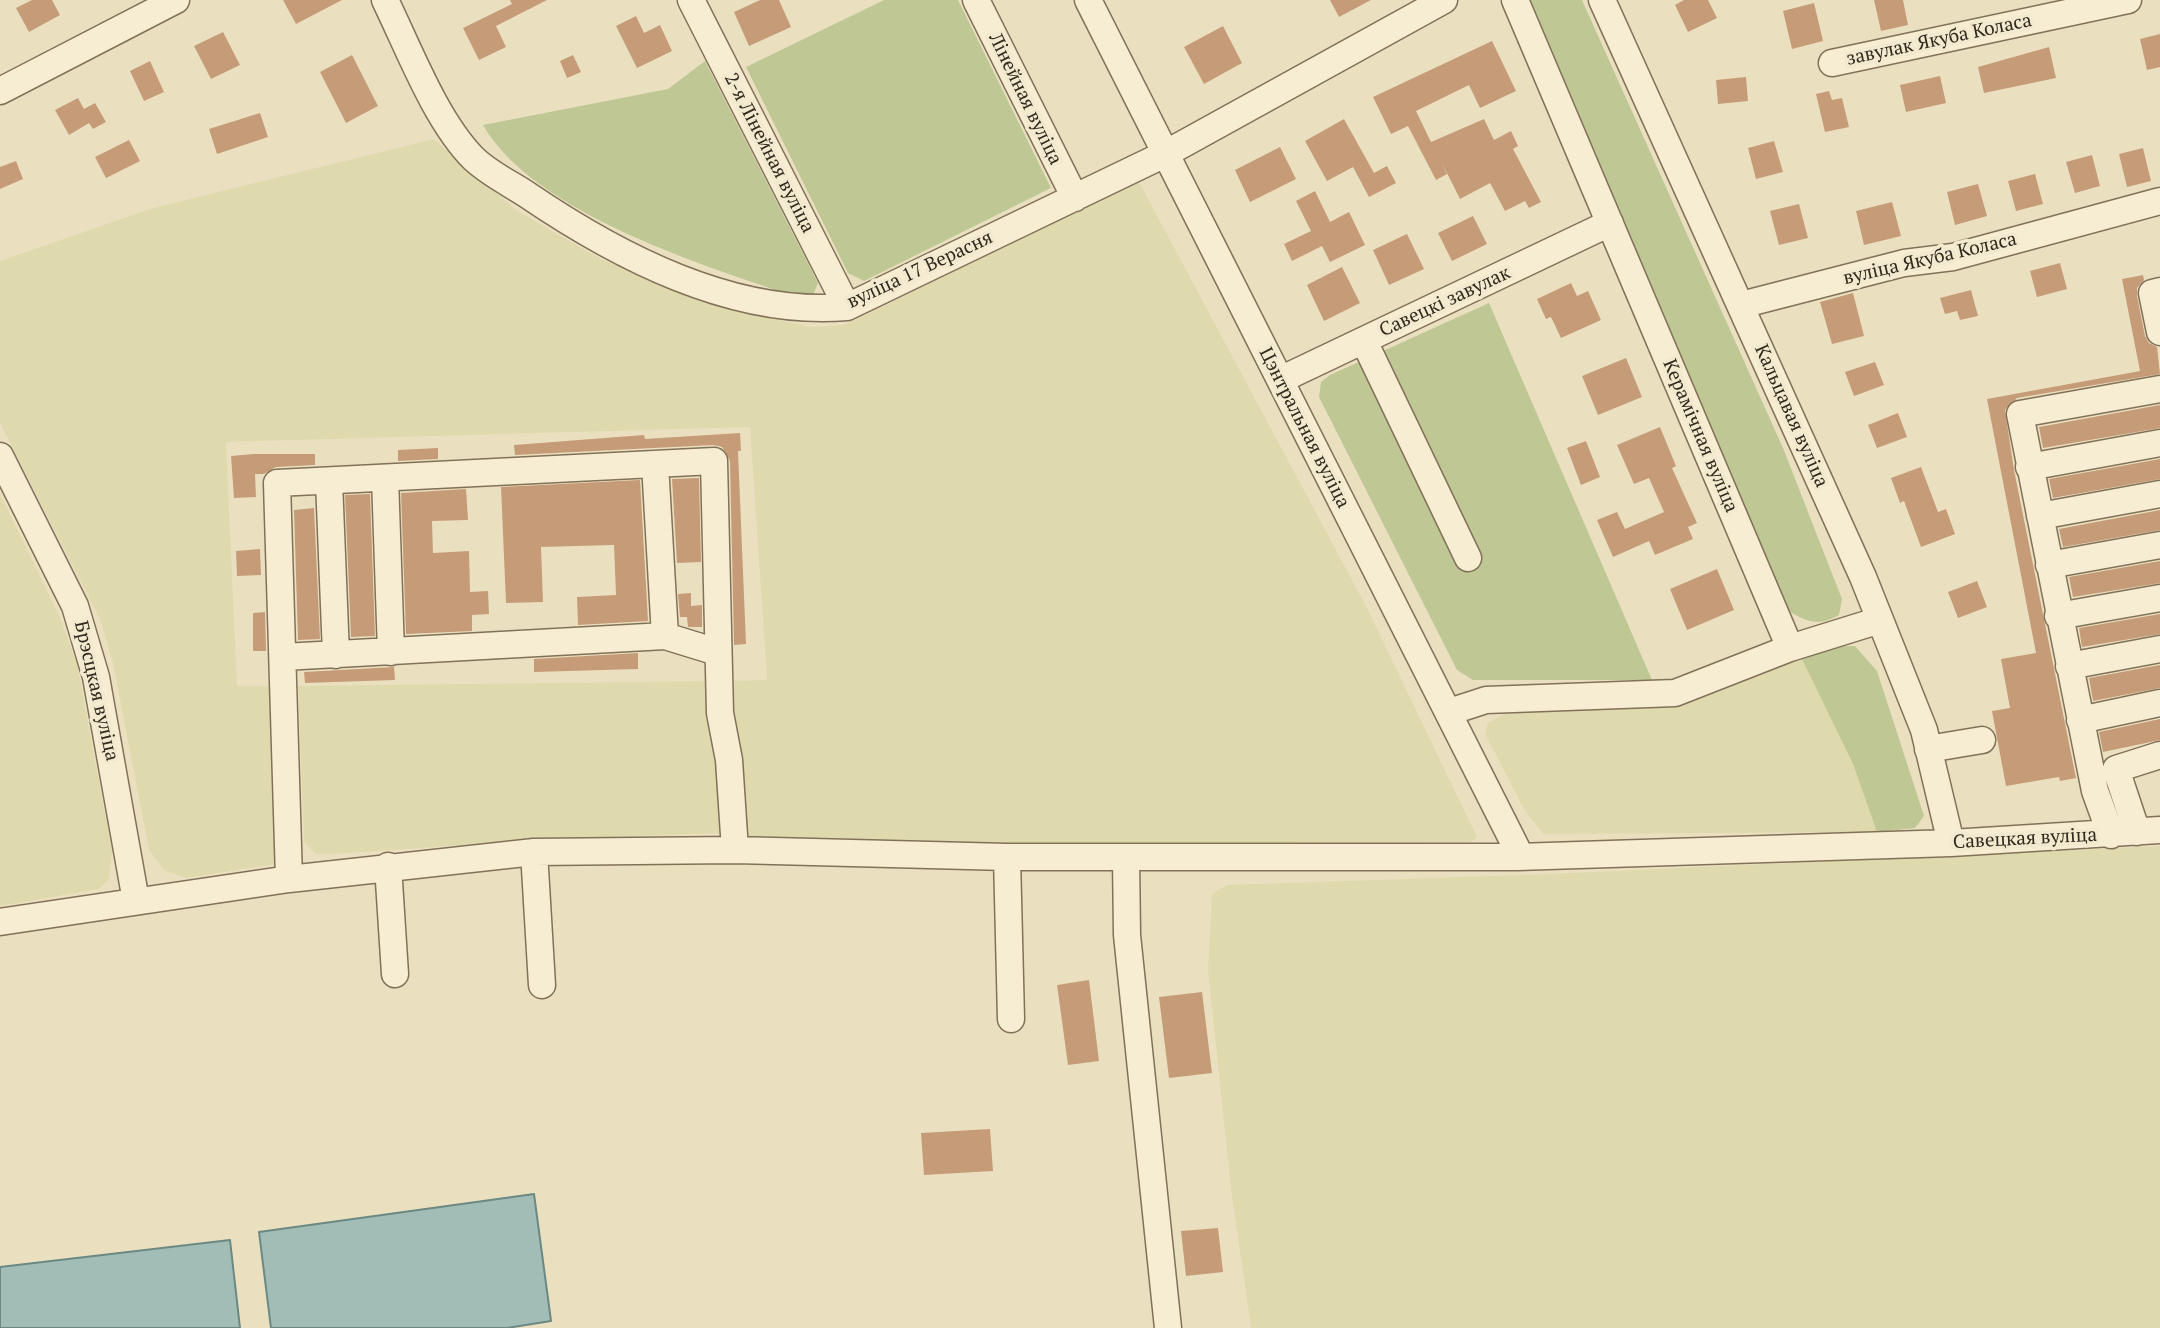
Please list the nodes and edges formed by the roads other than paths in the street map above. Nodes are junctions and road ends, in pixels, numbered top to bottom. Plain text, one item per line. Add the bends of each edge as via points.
1 (176, 0) edge
2 (385, 0) edge
3 (691, 0) edge
4 (976, 0) edge
5 (1088, 0) edge
6 (1444, 0) edge
7 (1515, 0) edge
8 (1602, 0) edge
9 (2129, 0) edge
10 (1832, 63) dead end
11 (0, 91) edge
12 (1165, 155) junction
13 (1074, 198) junction
14 (2160, 201) edge
15 (1610, 223) junction
16 (2160, 291) edge
17 (1741, 305) junction
18 (847, 307) junction
19 (2160, 332) edge
20 (1363, 341) junction
21 (1280, 380) junction
22 (2160, 389) edge
23 (2160, 443) edge
24 (0, 456) edge
25 (655, 464) junction
26 (2029, 467) junction
27 (385, 478) junction
28 (329, 481) junction
29 (2160, 495) edge
30 (2040, 516) junction
31 (2160, 545) edge
32 (1468, 558) dead end
33 (2049, 565) junction
34 (2160, 598) edge
35 (2058, 616) junction
36 (1880, 620) junction
37 (665, 636) junction
38 (1790, 648) junction
39 (2160, 649) edge
40 (391, 652) junction
41 (717, 652) junction
42 (336, 655) junction
43 (283, 657) junction
44 (2069, 666) junction
45 (2160, 702) edge
46 (1449, 712) junction
47 (2080, 720) junction
48 (1983, 740) dead end
49 (1928, 749) junction
50 (2160, 755) edge
51 (2136, 832) edge
52 (1951, 843) junction
53 (735, 850) junction
54 (534, 852) junction
55 (1007, 857) junction
56 (1517, 857) junction
57 (1126, 858) junction
58 (388, 866) junction
59 (289, 879) junction
60 (136, 901) junction
61 (0, 922) edge
62 (395, 974) dead end
63 (542, 985) dead end
64 (1011, 1019) dead end
65 (1168, 1328) edge

1 - 11 street
2 - 18 street, вуліца 17 Верасня via 448,124 474,159 561,218 654,268 749,300 817,309
3 - 18 street, 2-я Лінейная вуліца
4 - 13 street, Лінейная вуліца
5 - 12 street, Цэнтральная вуліца
6 - 12 street, вуліца 17 Верасня
7 - 15 street, Керамічная вуліца
8 - 17 street, Кальцавая вуліца
9 - 10 street, завулак Якуба Коласа
12 - 13 street, вуліца 17 Верасня
12 - 21 street, Цэнтральная вуліца
13 - 18 street, вуліца 17 Верасня
14 - 17 street, вуліца Якуба Коласа via 1953,257 1904,263
15 - 20 street, Савецкі завулак
15 - 38 street, Керамічная вуліца
16 - 19 street via 2152,293
17 - 36 street, Кальцавая вуліца
20 - 21 street, Савецкі завулак
20 - 32 street
21 - 46 street, Цэнтральная вуліца
22 - 26 street via 2020,414
23 - 26 street
24 - 60 street, Брэсцкая вуліца via 75,606 96,677
25 - 27 street
25 - 37 street
25 - 41 street via 714,461
26 - 30 street
27 - 28 street
27 - 40 street
28 - 42 street
28 - 43 street via 277,483
29 - 30 street
30 - 33 street
31 - 33 street
33 - 35 street
34 - 35 street
35 - 44 street
36 - 38 street
36 - 49 street, Кальцавая вуліца
37 - 40 street
37 - 41 street
38 - 46 street via 1675,693 1486,700
39 - 44 street
40 - 42 street
41 - 53 street
42 - 43 street
43 - 59 street
44 - 47 street
45 - 47 street
46 - 56 street, Цэнтральная вуліца
47 - 51 street via 2095,791
48 - 49 street
49 - 52 street, Кальцавая вуліца
50 - 51 street via 2116,769
51 - 52 street, Савецкая вуліца
52 - 56 street, Савецкая вуліца
53 - 54 street, Савецкая вуліца
53 - 55 street, Савецкая вуліца
54 - 58 street, Савецкая вуліца
54 - 63 street
55 - 57 street, Савецкая вуліца
55 - 64 street
56 - 57 street, Савецкая вуліца
57 - 65 street via 1127,935
58 - 59 street, Савецкая вуліца
58 - 62 street
59 - 60 street, Савецкая вуліца
60 - 61 street, Савецкая вуліца

